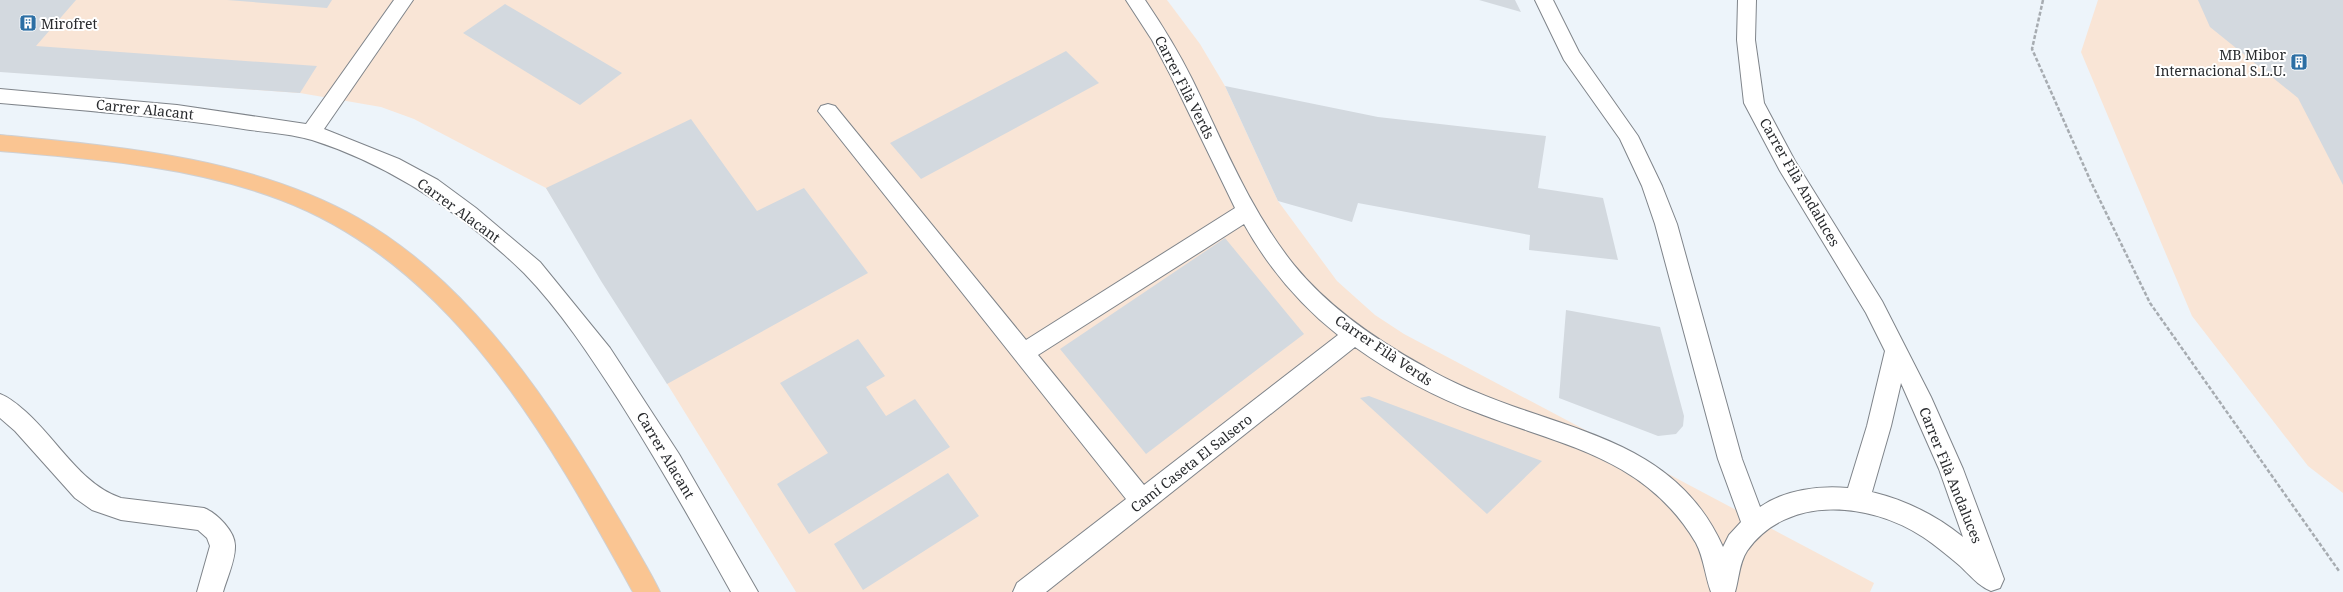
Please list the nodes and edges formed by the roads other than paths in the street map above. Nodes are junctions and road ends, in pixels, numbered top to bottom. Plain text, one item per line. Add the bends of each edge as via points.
1 (404, 0) edge
2 (1136, 0) edge
3 (1544, 0) edge
4 (1747, 0) edge
5 (0, 96) edge
6 (828, 111) dead end
7 (311, 132) junction
8 (0, 143) edge
9 (1247, 211) junction
10 (1356, 334) junction
11 (1896, 352) junction
12 (1023, 353) junction
13 (0, 404) edge
14 (1857, 500) junction
15 (1142, 501) junction
16 (1754, 525) junction
17 (1996, 586) edge
18 (1723, 591) edge
19 (210, 592) edge
20 (647, 592) edge
21 (745, 592) edge
22 (1026, 592) edge

1 - 7 street
2 - 9 street, Carrer Filà Verds via 1167,48 1195,101
3 - 16 street via 1572,55 1628,136 1652,186 1666,224 1730,459
4 - 11 street, Carrer Filà Andaluces via 1746,40 1754,103 1786,166 1874,307
5 - 7 street, Carrer Alacant via 177,112
6 - 12 street
7 - 21 street, Carrer Alacant via 385,161 431,186 469,214 532,268 598,349 634,403 671,462
8 - 20 main road via 140,158 239,178 311,203 369,236 440,293 491,348 544,416 568,452
9 - 10 street, Carrer Filà Verds via 1289,274 1317,303
9 - 12 street
10 - 15 street, Camí Caseta El Salsero
10 - 18 street, Carrer Filà Verds via 1432,383 1485,407 1606,449 1643,468 1668,486 1697,524 1710,547
11 - 14 street via 1879,426
11 - 17 street, Carrer Filà Andaluces via 1952,469
12 - 15 street
13 - 19 street via 23,424 84,490 100,502 121,509 204,519 216,530 223,546
14 - 16 street via 1818,498 1782,506
14 - 17 street via 1907,515 1952,541
15 - 22 street, Camí Caseta El Salsero
16 - 18 street via 1738,543 1728,565

